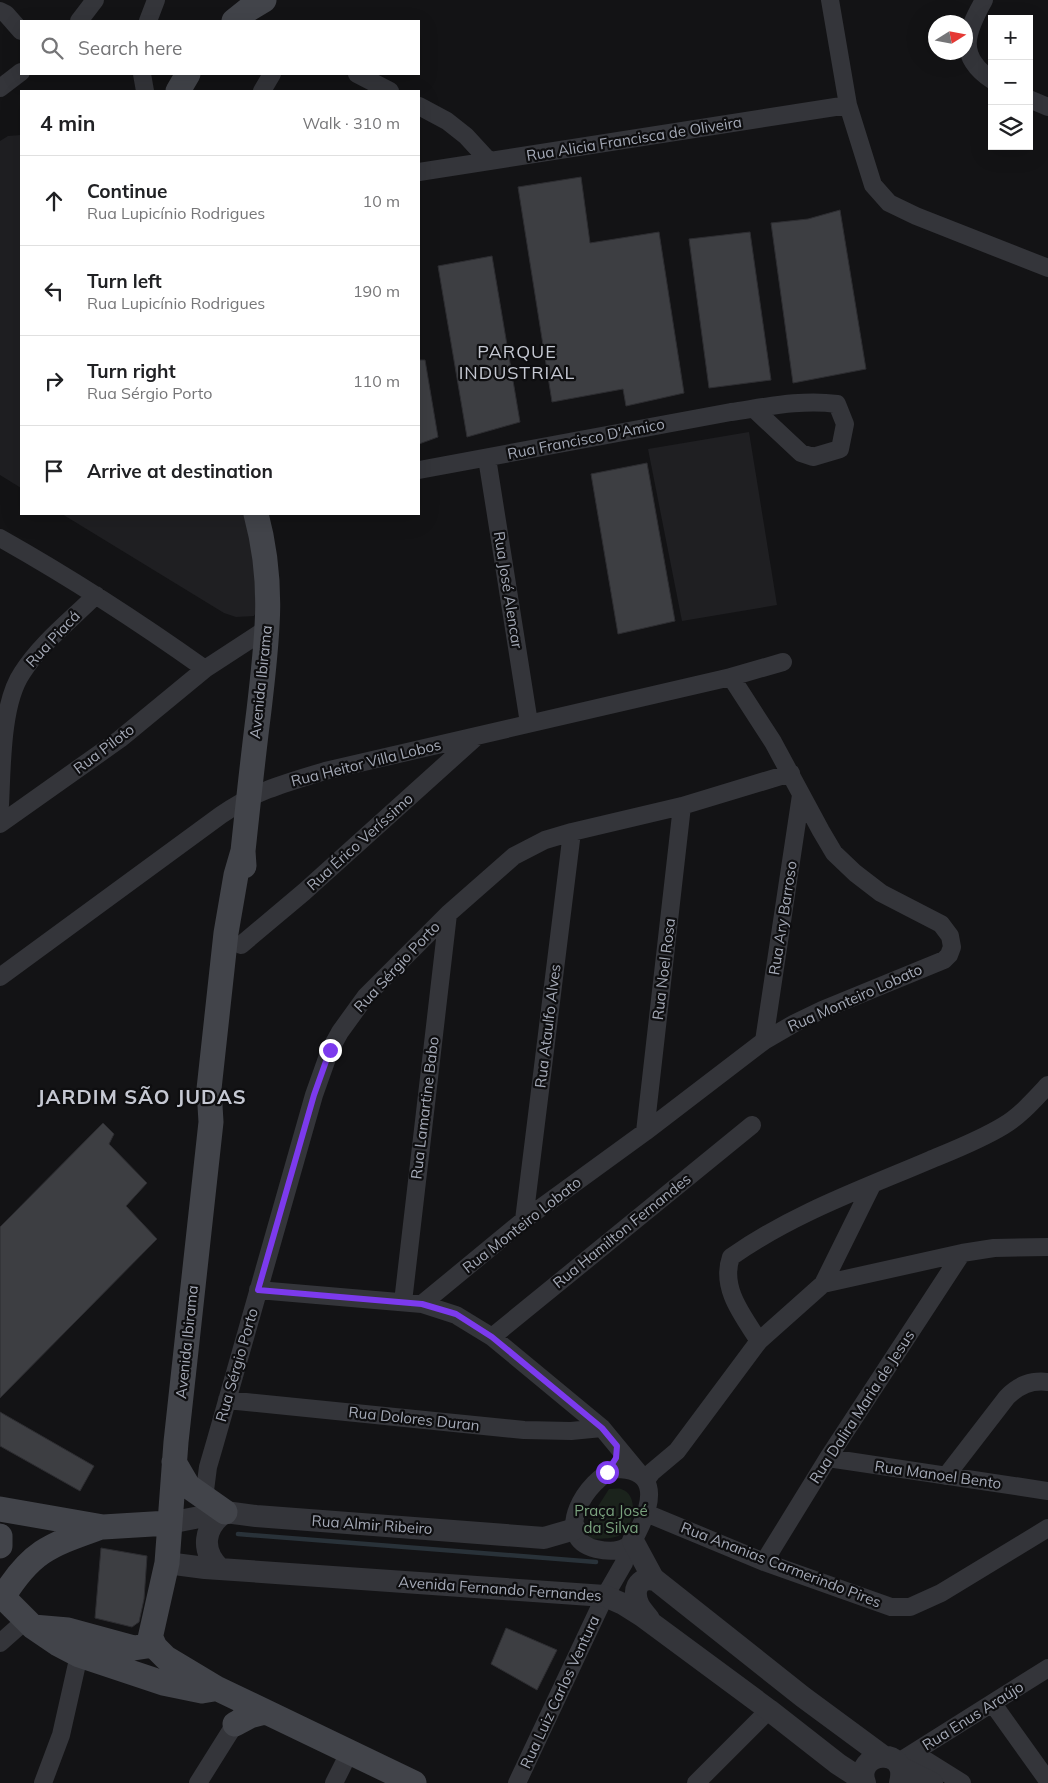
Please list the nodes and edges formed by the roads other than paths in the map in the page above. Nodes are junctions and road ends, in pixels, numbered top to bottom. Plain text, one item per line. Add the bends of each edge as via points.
1 (95, 0) edge
2 (156, 0) edge
3 (264, 0) edge
4 (830, 0) edge
5 (984, 0) edge
6 (0, 11) edge
7 (80, 20) edge
8 (148, 20) edge
9 (235, 20) edge
10 (20, 31) edge
11 (20, 73) edge
12 (142, 75) edge
13 (187, 75) edge
14 (271, 75) edge
15 (359, 75) edge
16 (988, 77) edge
17 (0, 88) edge
18 (145, 90) edge
19 (179, 90) edge
20 (263, 90) edge
21 (388, 90) edge
22 (1033, 101) edge
23 (848, 105) junction
24 (420, 107) edge
25 (1048, 107) edge
26 (489, 161) junction
27 (420, 172) edge
28 (1048, 268) edge
29 (754, 409) junction
30 (486, 458) junction
31 (420, 470) edge
32 (256, 515) edge
33 (0, 538) edge
34 (96, 595) junction
35 (268, 628) junction
36 (783, 662) dead end
37 (205, 669) junction
38 (731, 677) junction
39 (529, 723) junction
40 (476, 736) junction
41 (791, 773) junction
42 (801, 795) junction
43 (249, 796) junction
44 (0, 805) edge
45 (682, 806) junction
46 (0, 824) edge
47 (572, 832) junction
48 (243, 851) junction
49 (448, 914) junction
50 (241, 945) junction
51 (0, 977) edge
52 (764, 1041) junction
53 (1048, 1085) edge
54 (211, 1122) junction
55 (752, 1125) dead end
56 (645, 1132) junction
57 (872, 1185) junction
58 (524, 1220) junction
59 (1048, 1247) edge
60 (962, 1253) junction
61 (823, 1284) junction
62 (258, 1290) junction
63 (403, 1302) junction
64 (422, 1304) junction
65 (492, 1337) junction
66 (758, 1341) junction
67 (1048, 1382) edge
68 (227, 1400) junction
69 (602, 1428) junction
70 (617, 1446) junction
71 (828, 1458) junction
72 (174, 1462) junction
73 (607, 1472) junction
74 (946, 1476) junction
75 (643, 1477) junction
76 (1048, 1491) edge
77 (204, 1498) junction
78 (0, 1510) edge
79 (225, 1512) junction
80 (646, 1513) junction
81 (169, 1523) junction
82 (144, 1524) junction
83 (103, 1527) junction
84 (1048, 1528) edge
85 (575, 1529) junction
86 (0, 1536) edge
87 (0, 1546) edge
88 (628, 1550) junction
89 (764, 1562) junction
90 (167, 1563) junction
91 (220, 1569) junction
92 (656, 1580) junction
93 (607, 1591) junction
94 (1, 1598) edge
95 (29, 1623) junction
96 (656, 1627) junction
97 (151, 1638) junction
98 (0, 1643) edge
99 (79, 1655) junction
100 (1048, 1668) edge
101 (993, 1704) junction
102 (239, 1705) junction
103 (769, 1710) junction
104 (350, 1751) junction
105 (899, 1764) edge
106 (1048, 1781) edge
107 (863, 1782) edge
108 (44, 1783) edge
109 (198, 1783) edge
110 (334, 1783) edge
111 (414, 1783) edge
112 (517, 1783) edge
113 (696, 1783) edge
114 (932, 1783) edge
115 (962, 1783) edge

1 - 7 street
2 - 8 street
3 - 9 main road
4 - 23 street
5 - 16 street via 972,21 967,44 974,62
6 - 10 street
11 - 17 street
12 - 18 street
13 - 19 main road
14 - 20 street
15 - 21 street
22 - 25 street
23 - 26 street, Rua Alicia Francisca de Oliveira
23 - 28 street via 873,185 890,203
24 - 26 street via 447,121
26 - 27 street, Rua Alicia Francisca de Oliveira
29 - 29 street, Rua Francisco D'Amico via 801,453 814,457 840,448 846,424 837,404 818,401
29 - 30 street, Rua Francisco D'Amico
30 - 31 street, Rua Francisco D'Amico
30 - 39 street, Rua José Alencar
32 - 35 main road, Avenida Ibirama via 268,578
33 - 34 street
34 - 37 street
34 - 44 street, Rua Piacá via 40,650 21,674 7,716
35 - 37 street, Rua Piloto
35 - 43 main road, Avenida Ibirama
36 - 38 street, Rua Heitor Villa Lobos
37 - 46 street, Rua Piloto via 120,739
38 - 39 street, Rua Heitor Villa Lobos
38 - 41 street, Rua Monteiro Lobato
39 - 40 street, Rua Heitor Villa Lobos
40 - 43 street, Rua Heitor Villa Lobos via 325,771
40 - 50 street, Rua Érico Veríssimo
41 - 42 street, Rua Monteiro Lobato
41 - 45 street, Rua Sérgio Porto
42 - 52 street, Rua Ary Barroso
42 - 52 street, Rua Monteiro Lobato via 834,853 880,893 941,924 950,936 952,947 944,960 822,1010
43 - 48 main road, Avenida Ibirama
43 - 51 street, Rua Heitor Villa Lobos
45 - 47 street, Rua Sérgio Porto
45 - 56 street, Rua Noel Rosa
47 - 49 street, Rua Sérgio Porto via 545,840 514,856
47 - 58 street, Rua Ataulfo Alves
48 - 50 main road, Avenida Ibirama
48 - 54 main road, Avenida Ibirama via 226,933 209,1089
49 - 62 street, Rua Sérgio Porto via 366,996 330,1050
49 - 63 street, Rua Lamartine Babo
50 - 54 main road, Avenida Ibirama via 225,1090
52 - 56 street, Rua Monteiro Lobato
53 - 57 street via 1003,1126
54 - 72 main road, Avenida Ibirama
55 - 65 street, Rua Hamilton Fernandes
56 - 58 street, Rua Monteiro Lobato
57 - 61 street
57 - 66 street via 778,1227 731,1257 727,1278 729,1289
58 - 64 street, Rua Monteiro Lobato
59 - 60 street via 994,1248
60 - 61 street
60 - 71 street, Rua Dalira Maria de Jesus
61 - 66 street
62 - 63 street
62 - 68 street, Rua Sérgio Porto
63 - 64 street
64 - 65 street via 456,1314
65 - 69 street
66 - 75 street via 677,1451
67 - 74 street via 1026,1383 1015,1389
68 - 69 street, Rua Dolores Duran via 524,1430
68 - 77 street, Rua Sérgio Porto via 208,1467
69 - 70 street
70 - 73 street via 616,1458
70 - 75 street
71 - 74 street, Rua Manoel Bento
71 - 89 street, Rua Dalira Maria de Jesus
72 - 77 main road via 188,1486
72 - 81 main road, Avenida Ibirama
73 - 75 street via 626,1469
73 - 85 street via 581,1502 574,1520
74 - 76 street, Rua Manoel Bento
75 - 80 street via 650,1501
77 - 79 main road
78 - 83 main road
79 - 81 street, Rua Almir Ribeiro
79 - 85 street, Rua Almir Ribeiro via 544,1538
79 - 91 street via 212,1523 207,1540 210,1556
80 - 88 street
80 - 89 street, Rua Ananias Carmerindo Pires
81 - 82 main road
81 - 90 main road, Avenida Ibirama
82 - 83 main road
82 - 90 main road via 157,1541
83 - 94 main road via 47,1548 15,1577
84 - 89 street, Rua Ananias Carmerindo Pires via 942,1593 910,1607 891,1607
85 - 88 street via 578,1538 594,1548
86 - 87 main road
88 - 92 street
88 - 93 street, Rua Luiz Carlos Ventura
90 - 91 street, Avenida Fernando Fernandes
90 - 97 main road, Avenida Ibirama
91 - 93 street, Avenida Fernando Fernandes
92 - 96 street via 644,1579 636,1592 638,1604
92 - 105 street via 804,1697
93 - 96 street, Avenida Fernando Fernandes
93 - 112 street, Rua Luiz Carlos Ventura
94 - 95 main road
95 - 97 main road via 134,1648 147,1646
95 - 98 street
95 - 99 main road
96 - 103 street, Avenida Fernando Fernandes
97 - 102 main road via 166,1658
99 - 102 main road
99 - 108 street via 61,1735
100 - 101 street, Rua Enus Araújo
101 - 105 street, Rua Enus Araújo
101 - 106 street
102 - 104 main road
102 - 109 street
103 - 107 street, Avenida Fernando Fernandes
103 - 113 street
104 - 110 street
104 - 111 main road
105 - 107 street via 877,1757 869,1762
105 - 114 street
105 - 115 street

